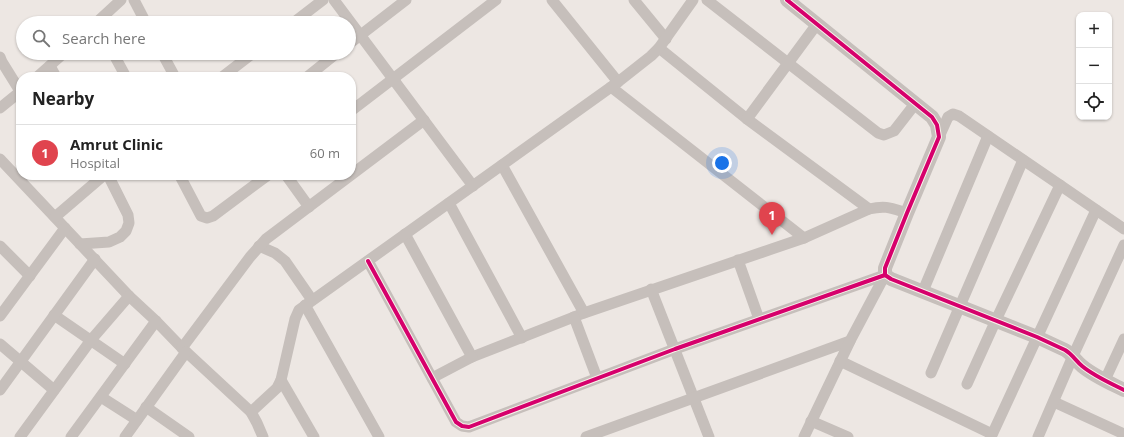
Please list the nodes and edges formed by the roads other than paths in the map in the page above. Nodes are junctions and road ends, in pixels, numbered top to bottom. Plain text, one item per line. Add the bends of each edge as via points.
1 (121, 0) edge
2 (134, 0) edge
3 (323, 0) edge
4 (334, 0) edge
5 (406, 0) edge
6 (496, 0) edge
7 (552, 0) edge
8 (634, 0) edge
9 (693, 0) edge
10 (707, 0) edge
11 (787, 0) edge
12 (104, 16) edge
13 (142, 16) edge
14 (302, 16) edge
15 (346, 16) edge
16 (817, 24) junction
17 (356, 30) edge
18 (360, 35) junction
19 (356, 38) edge
20 (666, 39) junction
21 (659, 48) junction
22 (0, 57) edge
23 (56, 60) edge
24 (117, 60) edge
25 (166, 60) edge
26 (244, 60) edge
27 (328, 60) edge
28 (788, 63) junction
29 (50, 66) junction
30 (43, 72) edge
31 (53, 72) edge
32 (123, 72) edge
33 (172, 72) edge
34 (228, 72) edge
35 (313, 72) edge
36 (393, 79) junction
37 (614, 84) junction
38 (16, 85) edge
39 (16, 94) edge
40 (915, 104) junction
41 (356, 107) edge
42 (0, 108) edge
43 (748, 119) junction
44 (424, 120) junction
45 (988, 136) junction
46 (939, 137) junction
47 (0, 159) edge
48 (1023, 160) junction
49 (502, 165) junction
50 (356, 171) edge
51 (16, 172) edge
52 (23, 180) edge
53 (98, 180) edge
54 (110, 180) edge
55 (183, 180) edge
56 (261, 180) edge
57 (290, 180) edge
58 (345, 180) edge
59 (1060, 185) junction
60 (473, 186) junction
61 (449, 203) junction
62 (309, 207) junction
63 (869, 209) junction
64 (1096, 210) junction
65 (907, 214) junction
66 (55, 217) junction
67 (65, 228) junction
68 (1124, 229) edge
69 (405, 234) junction
70 (804, 238) junction
71 (80, 244) junction
72 (1124, 245) edge
73 (0, 246) edge
74 (259, 246) junction
75 (95, 259) junction
76 (738, 260) junction
77 (368, 261) junction
78 (885, 274) junction
79 (30, 276) junction
80 (651, 289) junction
81 (923, 291) junction
82 (129, 296) junction
83 (309, 303) junction
84 (960, 306) junction
85 (1, 314) edge
86 (54, 315) junction
87 (579, 315) junction
88 (759, 319) junction
89 (996, 320) junction
90 (156, 321) junction
91 (1037, 337) junction
92 (522, 338) junction
93 (1124, 339) edge
94 (91, 340) junction
95 (850, 340) junction
96 (0, 344) edge
97 (675, 349) junction
98 (184, 350) junction
99 (1073, 356) junction
100 (472, 357) junction
101 (840, 361) junction
102 (21, 362) junction
103 (126, 364) junction
104 (931, 373) dead end
105 (432, 378) junction
106 (597, 378) junction
107 (281, 380) junction
108 (1105, 380) junction
109 (966, 384) dead end
110 (0, 390) edge
111 (54, 390) junction
112 (1124, 390) edge
113 (101, 397) junction
114 (694, 397) junction
115 (1054, 402) junction
116 (146, 407) junction
117 (251, 412) junction
118 (137, 420) junction
119 (812, 421) junction
120 (1124, 434) edge
121 (991, 436) edge
122 (20, 437) edge
123 (71, 437) edge
124 (125, 437) edge
125 (189, 437) edge
126 (264, 437) edge
127 (314, 437) edge
128 (378, 437) edge
129 (586, 437) edge
130 (709, 437) edge
131 (804, 437) edge
132 (848, 437) edge
133 (1038, 437) edge

1 - 12 street
2 - 13 street
3 - 14 street
4 - 15 street
5 - 18 street
6 - 36 street
7 - 37 street
8 - 20 street
9 - 20 street
10 - 28 street
11 - 16 street
16 - 28 street
16 - 40 street
17 - 18 street
18 - 19 street
18 - 36 street
20 - 21 street
21 - 37 street
21 - 43 street
22 - 38 street
23 - 29 street
24 - 32 street
25 - 33 street
26 - 34 street
27 - 35 street
28 - 40 street via 884,135 894,131
28 - 43 street
29 - 30 street
29 - 31 street
36 - 41 street
36 - 44 street
37 - 49 street
37 - 70 street
39 - 42 street
40 - 46 street via 932,117 937,125
43 - 63 street
44 - 50 street
44 - 60 street
45 - 46 street via 953,114 948,117
45 - 48 street
45 - 81 street
46 - 65 street
47 - 51 street
48 - 59 street
48 - 84 street
49 - 60 street
49 - 87 street
52 - 66 street
53 - 66 street
54 - 71 street via 130,223 120,237 109,242
55 - 56 street via 201,216 207,218
57 - 62 street
58 - 62 street
59 - 64 street
59 - 89 street
60 - 61 street
61 - 69 street
61 - 92 street
62 - 74 street
63 - 65 street via 890,207
63 - 70 street
64 - 68 street
64 - 91 street
65 - 78 street via 885,268
66 - 67 street
67 - 71 street
67 - 79 street
69 - 77 street
69 - 100 street
70 - 76 street
71 - 75 street
72 - 99 street
73 - 79 street
74 - 83 street via 285,261
74 - 98 street
75 - 82 street
75 - 86 street
76 - 80 street
76 - 88 street
77 - 83 street
77 - 105 street
78 - 81 street via 891,279
78 - 88 street
78 - 95 street
79 - 85 street
80 - 87 street
80 - 97 street
81 - 84 street
82 - 90 street
82 - 94 street
83 - 107 street via 294,319
83 - 128 street
84 - 89 street
84 - 104 street
86 - 94 street
86 - 102 street
87 - 92 street
87 - 106 street
88 - 97 street
89 - 91 street
89 - 109 street
90 - 98 street
90 - 103 street
91 - 99 street
91 - 121 street
92 - 100 street
93 - 108 street
94 - 103 street
94 - 111 street
95 - 101 street
95 - 114 street
96 - 102 street
97 - 106 street
97 - 114 street
98 - 116 street
98 - 117 street
99 - 108 street via 1081,366
99 - 115 street
100 - 105 street
101 - 119 street
101 - 121 street
102 - 110 street
102 - 111 street
103 - 113 street
105 - 106 street via 456,422 469,427
107 - 117 street via 277,388
107 - 127 street
108 - 112 street
111 - 122 street
113 - 118 street
113 - 123 street
114 - 129 street
114 - 130 street
115 - 120 street
115 - 133 street
116 - 118 street
116 - 125 street
117 - 126 street
118 - 124 street
119 - 131 street
119 - 132 street

